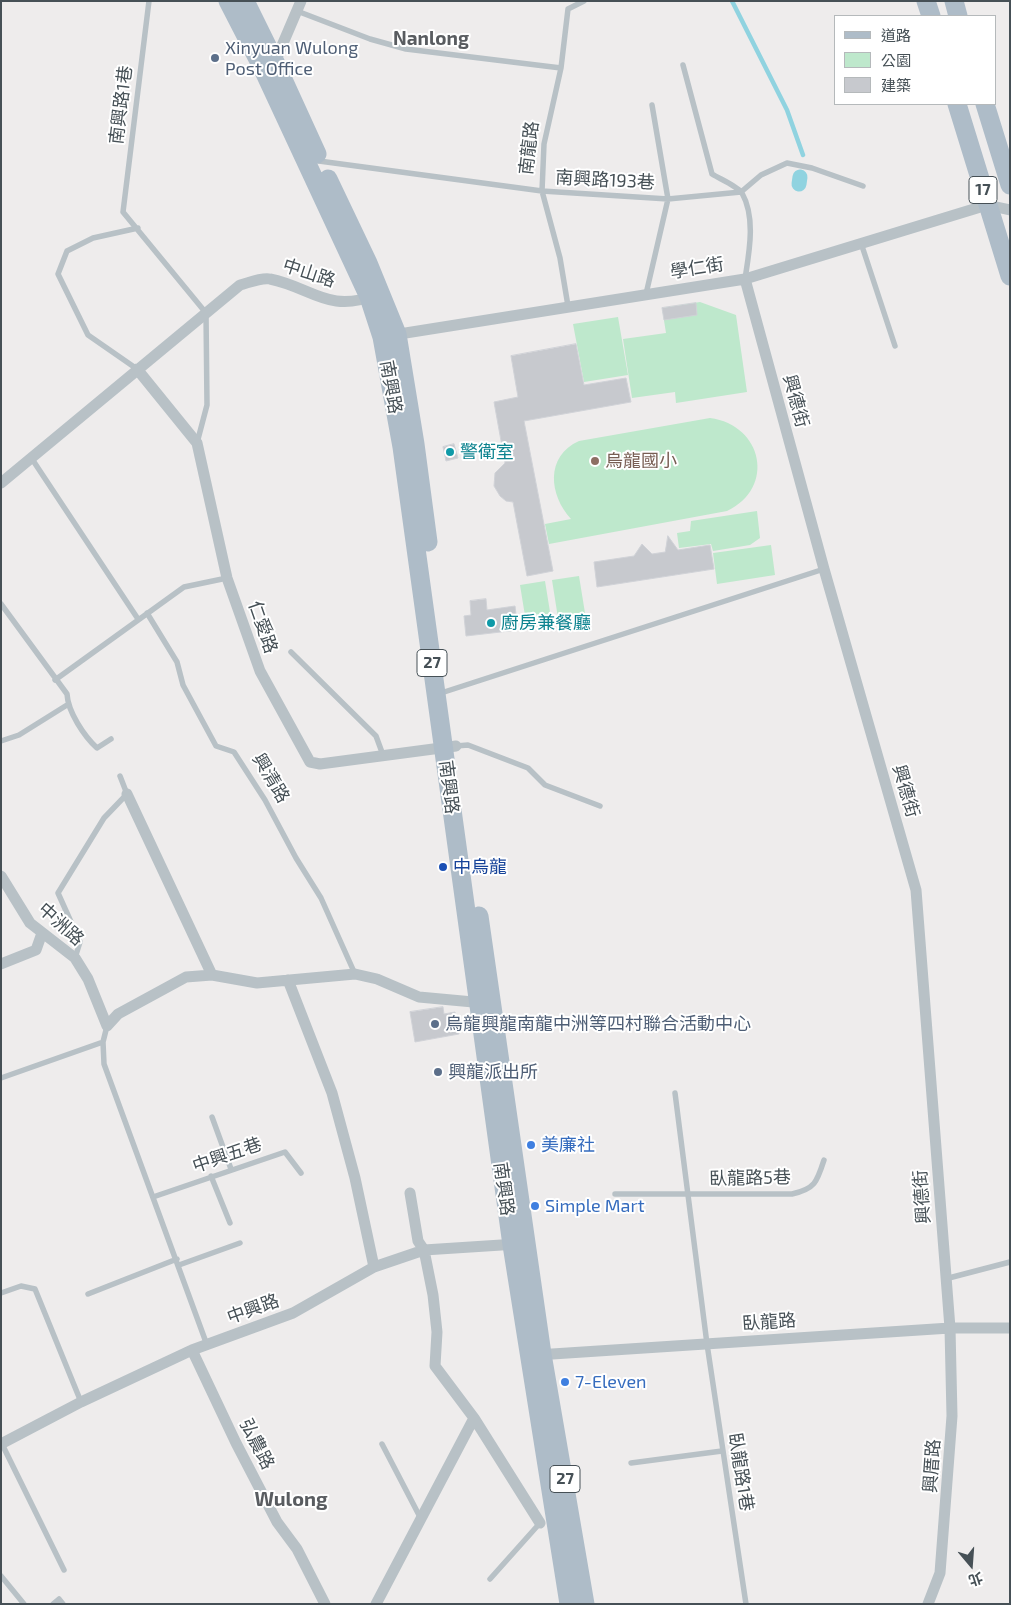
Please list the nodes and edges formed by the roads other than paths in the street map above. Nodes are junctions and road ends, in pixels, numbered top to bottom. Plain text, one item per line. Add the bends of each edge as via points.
1 (149, 1) edge
2 (228, 1) edge
3 (245, 1) edge
4 (583, 1) edge
5 (926, 1) edge
6 (954, 1) edge
7 (299, 6) edge
8 (930, 15) edge
9 (958, 15) edge
10 (269, 64) junction
11 (683, 65) dead end
12 (562, 68) junction
13 (652, 105) dead end
14 (957, 105) edge
15 (985, 105) edge
16 (319, 160) junction
17 (1010, 185) edge
18 (863, 186) dead end
19 (542, 191) junction
20 (741, 192) junction
21 (668, 199) junction
22 (987, 205) junction
23 (1010, 210) edge
24 (138, 228) junction
25 (861, 243) junction
26 (1010, 276) edge
27 (745, 279) junction
28 (646, 294) junction
29 (375, 295) junction
30 (568, 306) junction
31 (206, 313) junction
32 (389, 335) junction
33 (895, 346) dead end
34 (137, 369) junction
35 (197, 443) junction
36 (32, 459) junction
37 (1, 483) edge
38 (824, 569) junction
39 (227, 578) junction
40 (1, 604) edge
41 (147, 613) junction
42 (138, 619) junction
43 (291, 652) dead end
44 (55, 680) junction
45 (442, 693) junction
46 (67, 705) junction
47 (111, 739) dead end
48 (1, 741) edge
49 (450, 747) junction
50 (382, 755) junction
51 (120, 776) dead end
52 (127, 794) junction
53 (600, 806) dead end
54 (1, 876) edge
55 (42, 933) junction
56 (75, 958) junction
57 (1, 964) edge
58 (355, 974) junction
59 (212, 975) junction
60 (288, 980) junction
61 (485, 1003) junction
62 (107, 1026) junction
63 (103, 1042) junction
64 (1, 1078) edge
65 (675, 1093) dead end
66 (212, 1117) dead end
67 (824, 1160) dead end
68 (231, 1169) junction
69 (302, 1173) dead end
70 (211, 1176) junction
71 (410, 1193) dead end
72 (615, 1194) dead end
73 (687, 1194) junction
74 (153, 1197) junction
75 (230, 1223) dead end
76 (240, 1243) dead end
77 (519, 1244) junction
78 (424, 1250) junction
79 (178, 1262) junction
80 (1010, 1262) edge
81 (374, 1267) junction
82 (946, 1279) junction
83 (1, 1293) edge
84 (88, 1294) dead end
85 (950, 1328) junction
86 (1010, 1328) edge
87 (707, 1344) junction
88 (207, 1345) junction
89 (192, 1350) junction
90 (536, 1355) junction
91 (81, 1402) junction
92 (474, 1418) junction
93 (2, 1444) edge
94 (382, 1444) dead end
95 (722, 1451) junction
96 (631, 1463) dead end
97 (420, 1517) junction
98 (556, 1520) junction
99 (64, 1570) dead end
100 (1, 1576) edge
101 (490, 1579) dead end
102 (24, 1604) edge
103 (53, 1604) edge
104 (63, 1604) edge
105 (324, 1604) edge
106 (376, 1604) edge
107 (569, 1604) edge
108 (585, 1604) edge
109 (746, 1604) edge
110 (928, 1604) edge

1 - 24 lane, 南興路1巷 via 123,212
2 - 10 main road, 南興路 / 27
3 - 10 main road, 南興路 / 27
4 - 12 lane, 南龍路 via 568,9
5 - 8 main road
6 - 9 main road
7 - 10 street
7 - 12 lane via 354,34 406,49
10 - 16 main road, 南興路 / 27
10 - 29 main road, 南興路 / 27
11 - 20 lane via 712,174
12 - 19 lane, 南龍路 via 544,144
13 - 21 lane
14 - 22 main road, 17
15 - 17 main road, 17
16 - 19 lane, 南興路193巷
16 - 29 main road, 南興路 / 27
18 - 20 lane via 787,163 761,175
19 - 21 lane, 南興路193巷
19 - 30 lane, 南龍路 via 560,258
20 - 21 lane, 南興路193巷
20 - 27 lane via 749,213 750,249
21 - 28 lane
22 - 23 street, 學仁街
22 - 25 street, 學仁街
22 - 26 main road, 17
24 - 31 lane
24 - 34 lane via 93,238 67,251 58,274 88,335
25 - 27 street, 學仁街
25 - 33 lane
27 - 28 street, 學仁街
27 - 38 street, 興德街
28 - 30 street, 學仁街
29 - 31 street, 中山路 via 356,302 331,301 268,278 240,285
29 - 32 main road, 南興路 / 27
30 - 32 street, 學仁街
31 - 34 street, 中山路
31 - 35 lane via 207,405
32 - 45 main road, 南興路 / 27 via 402,446
34 - 35 street, 仁愛路
34 - 36 street, 中山路
35 - 39 street, 仁愛路
36 - 37 street, 中山路
36 - 42 lane
38 - 45 lane
38 - 82 street, 興德街 via 916,890
39 - 41 lane via 184,586
39 - 50 street, 仁愛路 via 260,671 310,762 320,764
40 - 44 lane
41 - 42 lane
41 - 58 lane, 興清路 via 177,662 183,685 216,746 234,752 265,800 321,898
42 - 44 lane
43 - 50 lane via 376,736
44 - 46 lane via 67,694
45 - 49 main road, 南興路 / 27
46 - 47 lane via 97,748
46 - 48 lane
49 - 50 street, 仁愛路
49 - 53 lane via 468,745 528,768 545,785
49 - 61 main road, 南興路 / 27
51 - 52 lane
52 - 56 lane via 104,818 58,894 80,942
52 - 59 street
54 - 55 street, 中洲路 via 30,923
55 - 56 street, 中洲路
55 - 57 street via 36,950
56 - 62 street, 中洲路 via 88,979
58 - 60 street
58 - 61 street via 377,979 419,997
59 - 60 street via 257,984
59 - 62 street via 186,977 118,1014
60 - 81 street via 332,1093 356,1178
61 - 77 main road, 南興路 / 27
62 - 63 lane
63 - 64 lane
63 - 74 lane via 104,1064
65 - 73 lane, 臥龍路5巷
66 - 68 lane
67 - 73 lane, 臥龍路5巷 via 818,1180 808,1190 792,1194
68 - 69 lane, 中興五巷 via 285,1152
68 - 70 lane, 中興五巷
70 - 74 lane, 中興五巷
70 - 75 lane
71 - 78 street via 418,1241
72 - 73 lane, 臥龍路5巷
73 - 87 lane, 臥龍路5巷
74 - 79 lane
76 - 79 lane
77 - 78 street, 中興路
77 - 90 main road, 南興路 / 27
78 - 81 street, 中興路
78 - 92 street via 437,1332 435,1366
79 - 84 lane
79 - 88 lane
80 - 82 lane
81 - 88 street, 中興路 via 293,1313
82 - 85 street, 興德街
83 - 91 lane via 21,1286 35,1289
85 - 86 street, 臥龍路
85 - 87 street, 臥龍路
85 - 110 street, 興厝路 via 952,1416 949,1474 940,1573
87 - 90 street, 臥龍路
87 - 95 lane, 臥龍路1巷
88 - 89 street, 中興路
89 - 91 street, 中興路
89 - 105 street, 弘農路 via 240,1452 277,1522 297,1549
90 - 98 main road, 南興路 / 27
91 - 93 street, 中興路
92 - 97 street
92 - 98 street
93 - 99 lane
94 - 97 lane
95 - 96 lane
95 - 109 lane, 臥龍路1巷
97 - 106 street
98 - 101 lane
98 - 107 main road, 南興路 / 27
98 - 108 main road, 南興路 / 27
100 - 102 lane
103 - 104 lane via 59,1599

